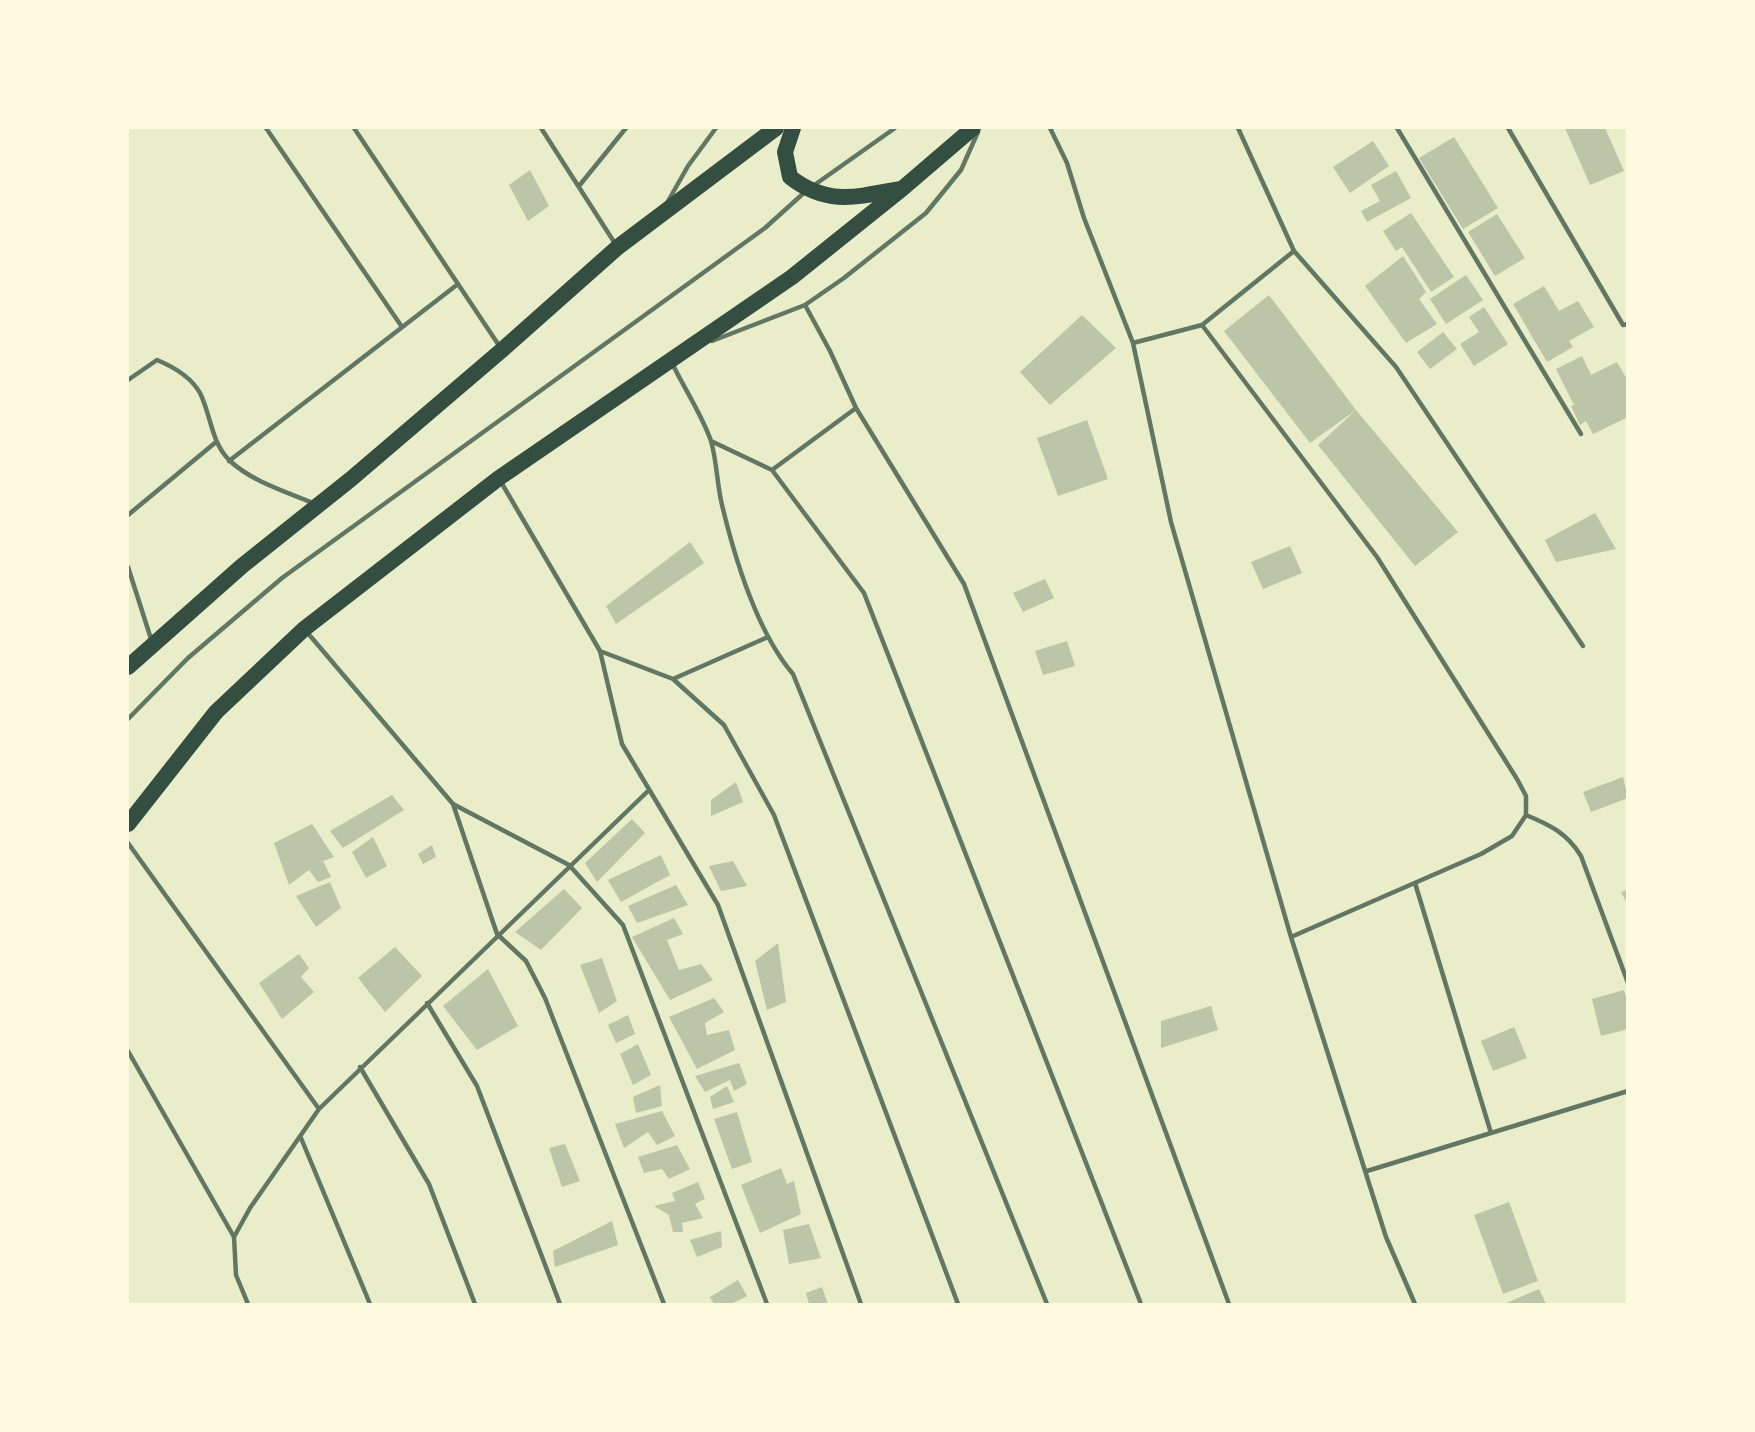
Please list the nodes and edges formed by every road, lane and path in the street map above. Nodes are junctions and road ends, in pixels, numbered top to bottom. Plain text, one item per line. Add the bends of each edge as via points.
1 (266, 128) edge
2 (354, 128) edge
3 (541, 128) edge
4 (626, 128) edge
5 (716, 128) edge
6 (776, 128) edge
7 (793, 128) edge
8 (895, 128) edge
9 (973, 128) edge
10 (980, 128) edge
11 (1050, 128) edge
12 (1238, 128) edge
13 (1397, 128) edge
14 (1508, 128) edge
15 (579, 186) junction
16 (903, 188) junction
17 (807, 190) junction
18 (662, 212) junction
19 (618, 247) junction
20 (1294, 251) junction
21 (458, 284) junction
22 (805, 305) junction
23 (1628, 324) edge
24 (1202, 325) junction
25 (402, 327) junction
26 (1133, 344) junction
27 (502, 350) junction
28 (670, 358) junction
29 (128, 380) edge
30 (856, 408) junction
31 (1581, 434) dead end
32 (711, 441) junction
33 (216, 442) junction
34 (229, 460) junction
35 (772, 470) junction
36 (499, 478) junction
37 (318, 505) junction
38 (128, 515) edge
39 (128, 567) edge
40 (304, 629) junction
41 (768, 637) junction
42 (153, 645) junction
43 (1583, 646) dead end
44 (600, 651) junction
45 (128, 667) edge
46 (673, 679) junction
47 (128, 719) edge
48 (648, 791) junction
49 (453, 804) junction
50 (1526, 815) junction
51 (128, 824) edge
52 (128, 843) edge
53 (569, 865) junction
54 (1415, 883) junction
55 (497, 934) junction
56 (1291, 937) junction
57 (1628, 983) edge
58 (427, 1003) junction
59 (128, 1051) edge
60 (360, 1066) junction
61 (1628, 1091) edge
62 (319, 1109) junction
63 (1491, 1132) junction
64 (301, 1138) junction
65 (1367, 1171) junction
66 (234, 1237) junction
67 (248, 1305) edge
68 (370, 1305) edge
69 (475, 1305) edge
70 (560, 1305) edge
71 (664, 1305) edge
72 (767, 1305) edge
73 (861, 1305) edge
74 (958, 1305) edge
75 (1047, 1305) edge
76 (1141, 1305) edge
77 (1229, 1305) edge
78 (1415, 1305) edge

1 - 25 lane
2 - 21 lane
3 - 15 lane
4 - 15 lane
5 - 18 lane via 688,166
6 - 18 highway
7 - 17 highway via 785,152 790,177
8 - 17 lane
9 - 16 highway
10 - 22 lane via 961,170 926,213
11 - 26 lane via 1067,163
12 - 20 lane
13 - 31 lane
14 - 23 lane via 1623,325
15 - 19 lane
16 - 17 highway via 854,198
16 - 28 highway via 792,277
17 - 47 lane via 765,228 282,578 188,658
18 - 19 highway
19 - 27 highway
20 - 24 lane
20 - 43 lane via 1396,367
21 - 25 lane
21 - 27 lane
22 - 28 lane
22 - 30 lane
24 - 26 lane
24 - 50 lane via 1377,557 1517,779 1526,796
25 - 34 lane
26 - 56 lane via 1171,522
27 - 37 highway
28 - 32 lane
28 - 36 highway
29 - 33 lane via 157,360 179,370 199,392
30 - 35 lane
30 - 77 lane via 964,584
32 - 35 lane
32 - 41 lane via 722,505 740,568
33 - 34 lane
33 - 38 lane
34 - 37 lane via 264,483
35 - 76 lane via 864,592
36 - 40 highway
36 - 44 lane
37 - 42 highway
39 - 42 lane
40 - 49 lane
40 - 51 highway via 216,712
41 - 46 lane
41 - 75 lane via 793,674
42 - 45 highway
44 - 46 lane
44 - 48 lane via 622,744
46 - 74 lane via 724,725 774,815
48 - 53 lane
48 - 73 lane via 718,905
49 - 53 lane
49 - 55 lane
50 - 54 lane via 1512,836
50 - 57 lane via 1557,828 1572,841
52 - 62 lane
53 - 55 lane
53 - 72 lane via 623,925
54 - 56 lane
54 - 63 lane
55 - 58 lane
55 - 71 lane via 526,961 545,998
56 - 65 lane
58 - 60 lane
58 - 70 lane via 477,1086
59 - 66 lane
60 - 62 lane
60 - 69 lane via 429,1184
61 - 63 lane
62 - 64 lane
63 - 65 lane
64 - 66 lane via 250,1208
64 - 68 lane
65 - 78 lane via 1386,1237
66 - 67 lane via 236,1275

